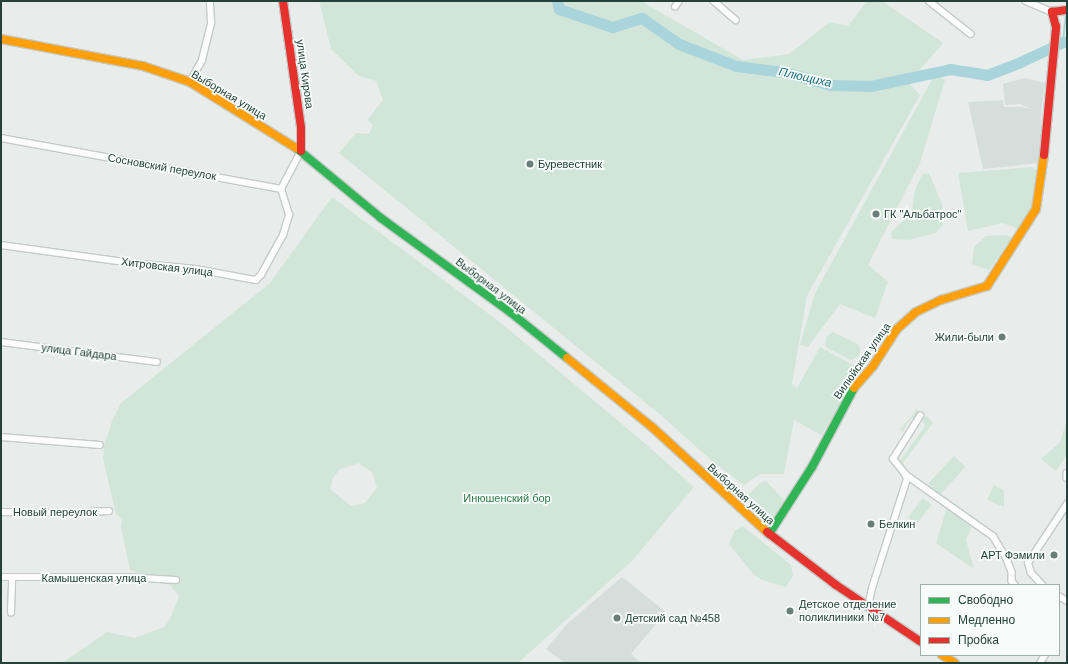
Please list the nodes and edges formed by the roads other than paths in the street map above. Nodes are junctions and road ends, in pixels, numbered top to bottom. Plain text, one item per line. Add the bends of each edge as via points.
1 (210, 1) edge
2 (283, 1) edge
3 (679, 1) edge
4 (714, 1) edge
5 (929, 1) edge
6 (1026, 1) edge
7 (675, 7) dead end
8 (1059, 11) edge
9 (736, 20) dead end
10 (972, 34) dead end
11 (1, 39) edge
12 (190, 82) junction
13 (1, 138) edge
14 (301, 151) junction
15 (281, 189) junction
16 (1, 245) edge
17 (1, 342) edge
18 (157, 362) dead end
19 (920, 416) dead end
20 (1, 437) edge
21 (100, 445) dead end
22 (1067, 473) edge
23 (906, 474) junction
24 (1067, 478) edge
25 (1067, 504) edge
26 (109, 511) dead end
27 (1, 512) edge
28 (769, 534) junction
29 (1, 577) edge
30 (12, 578) junction
31 (176, 580) dead end
32 (1014, 584) edge
33 (1041, 584) edge
34 (868, 607) junction
35 (11, 613) dead end
36 (920, 641) edge
37 (944, 656) edge
38 (955, 663) edge

1 - 12 street via 211,23 202,60
2 - 14 main road, улица Кирова via 297,90
3 - 7 street
4 - 9 street
5 - 10 street
6 - 8 street
8 - 28 main road, Вилюйская улица via 1046,143 1036,209 987,286 941,300 916,312 897,329 873,366 856,385 826,436 812,467
11 - 12 main road, Выборная улица via 143,66
12 - 14 main road, Выборная улица
13 - 15 street, Сосновский переулок
14 - 15 street
14 - 28 main road, Выборная улица via 381,218 510,312 652,427
15 - 16 street, Хитровская улица via 289,215 280,241 256,280 196,269
17 - 18 street, улица Гайдара
19 - 23 street via 893,459
20 - 21 street
22 - 24 street
23 - 32 street via 993,536 1006,557
23 - 34 street via 907,479
25 - 33 street via 1028,562 1031,573
26 - 27 street, Новый переулок
28 - 34 main road, Выборная улица
29 - 30 street, Камышенская улица
30 - 31 street, Камышенская улица via 124,577
30 - 35 street
34 - 36 main road, Выборная улица
37 - 38 main road

